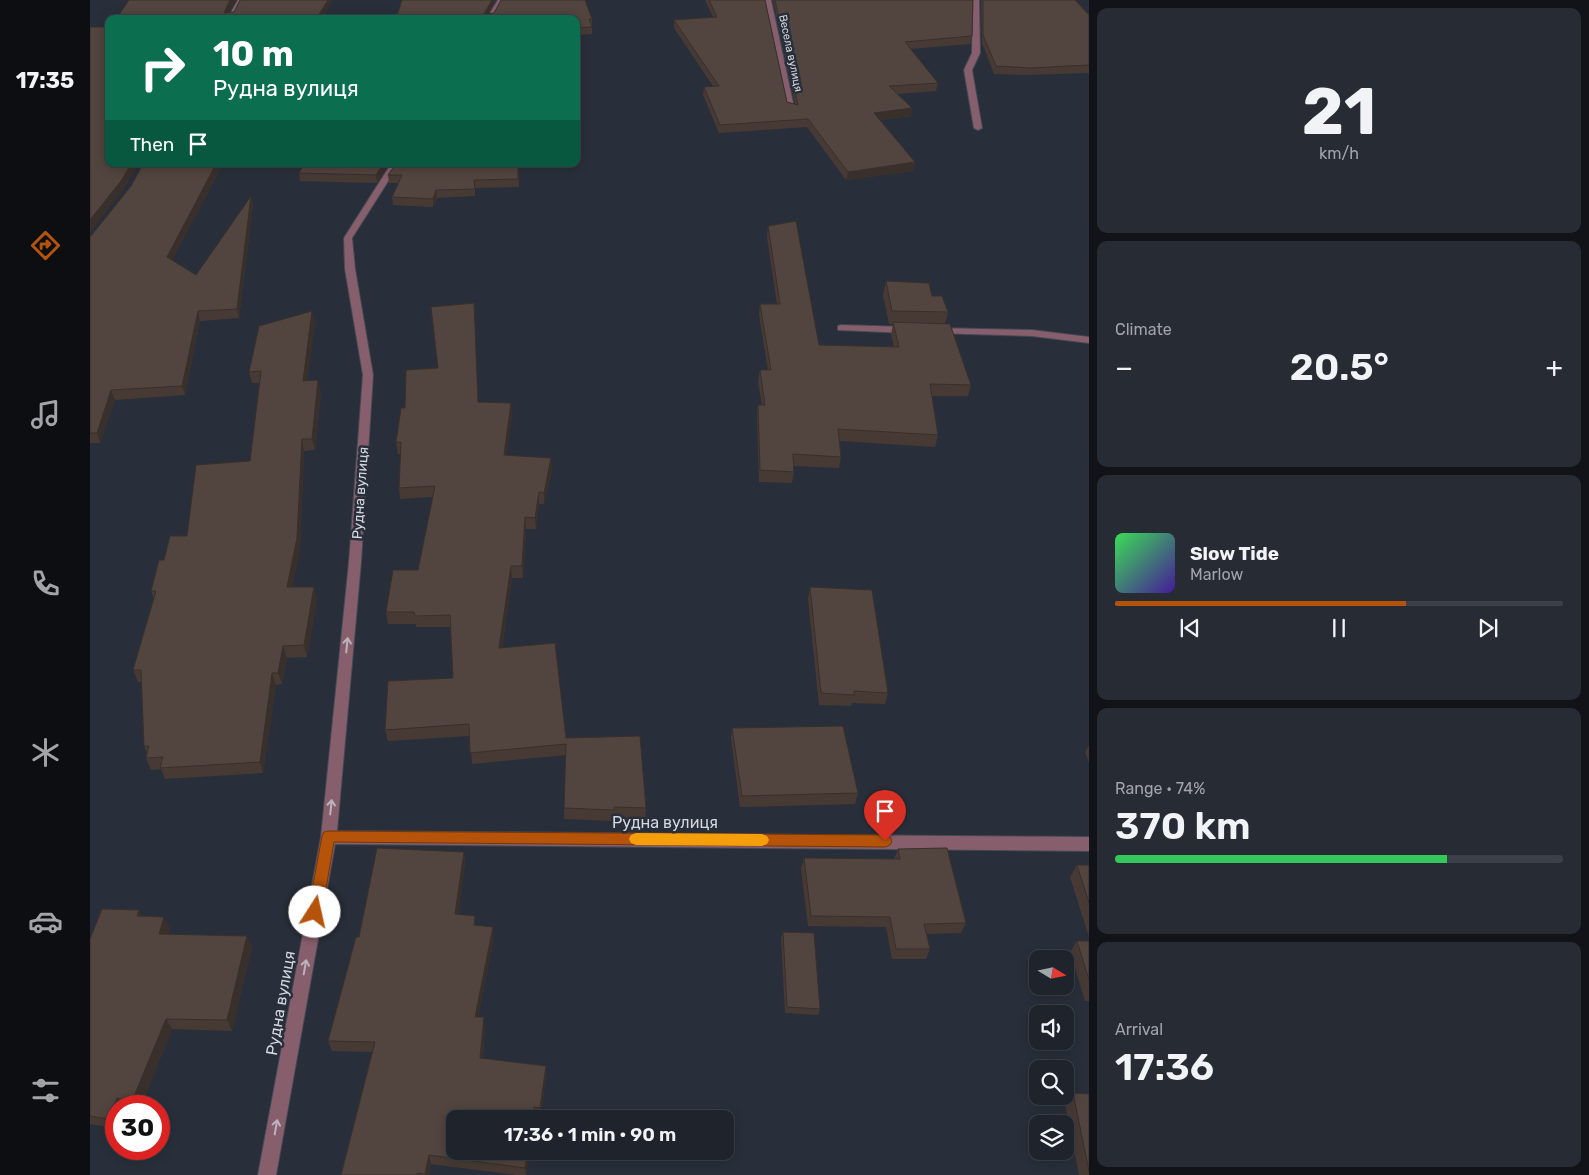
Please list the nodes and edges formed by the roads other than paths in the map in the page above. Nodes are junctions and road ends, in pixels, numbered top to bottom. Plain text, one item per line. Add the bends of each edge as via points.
1 (241, 0) edge
2 (501, 0) edge
3 (768, 0) edge
4 (976, 0) edge
5 (232, 15) edge
6 (492, 15) edge
7 (792, 110) edge
8 (978, 128) dead end
9 (393, 167) edge
10 (841, 328) dead end
11 (1089, 340) edge
12 (328, 836) junction
13 (1089, 844) edge
14 (267, 1175) edge

1 - 5 street
2 - 6 street
3 - 7 street, Весела вулиця
4 - 8 street via 976,53 968,70
12 -> 9 street, Рудна вулиця via 355,562 368,375 348,238
10 - 11 street via 1032,333
12 - 13 street, Рудна вулиця
14 -> 12 street, Рудна вулиця

